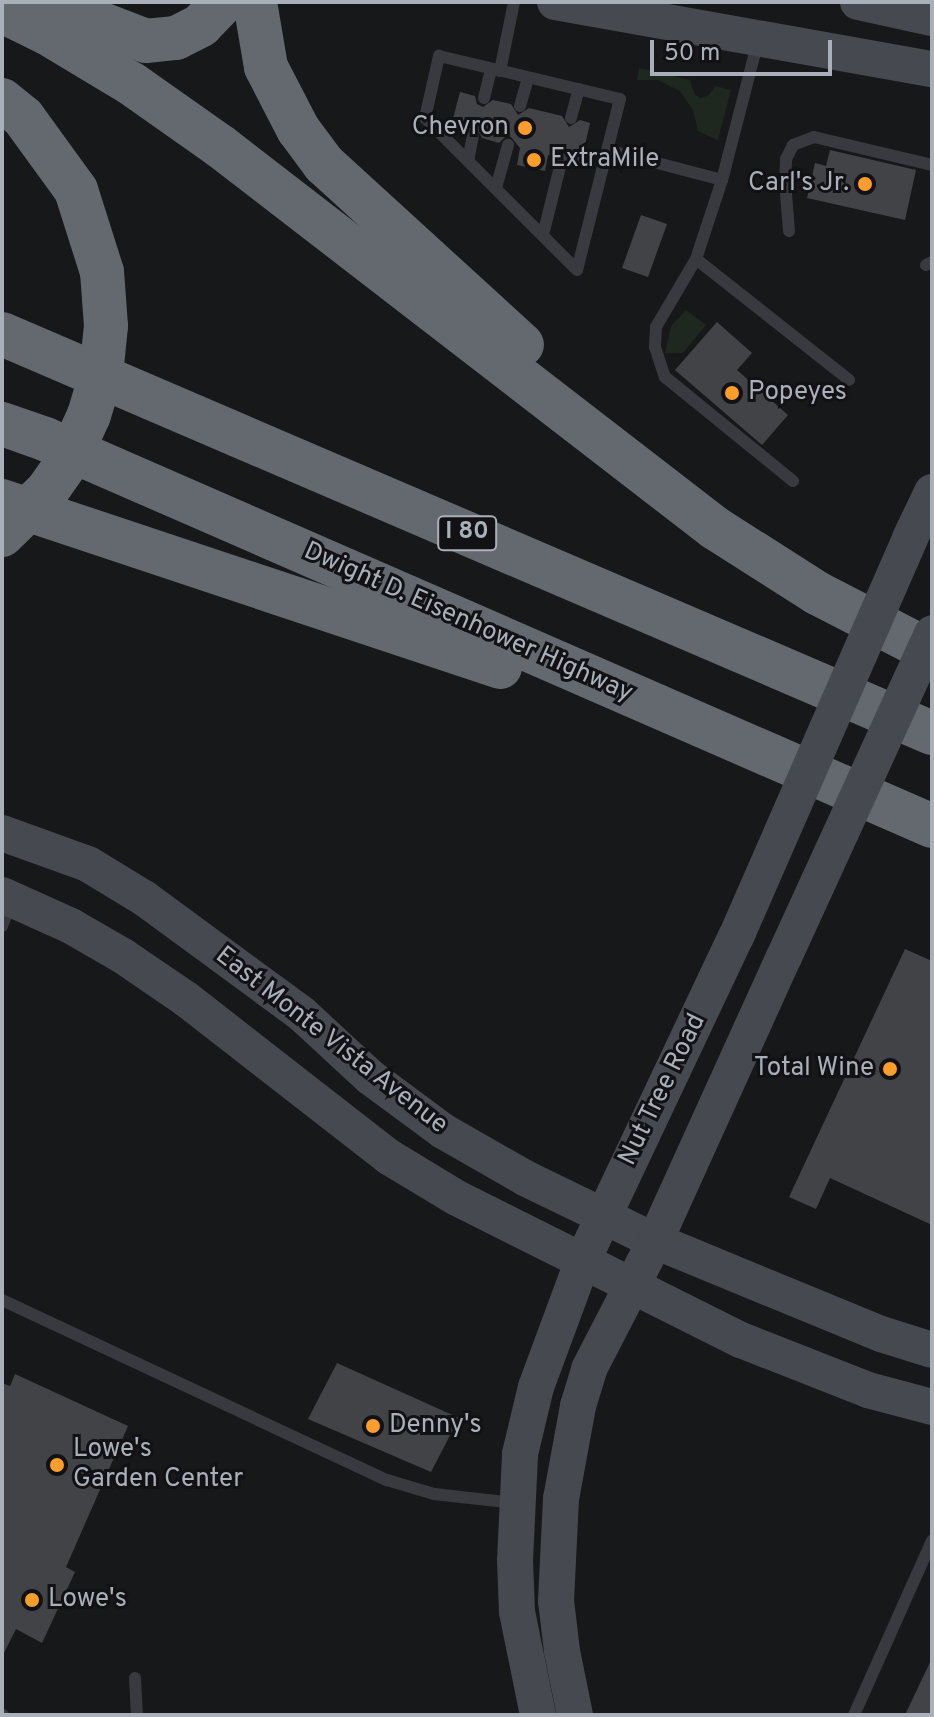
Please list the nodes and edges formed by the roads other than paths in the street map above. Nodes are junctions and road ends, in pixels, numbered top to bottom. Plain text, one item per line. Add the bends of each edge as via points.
1 (45, 2) edge
2 (223, 2) edge
3 (255, 2) edge
4 (514, 2) edge
5 (555, 2) edge
6 (858, 2) edge
7 (2, 11) edge
8 (932, 18) edge
9 (759, 38) junction
10 (932, 69) edge
11 (496, 70) junction
12 (528, 78) junction
13 (579, 89) junction
14 (484, 98) dead end
15 (2, 100) edge
16 (520, 106) dead end
17 (571, 118) dead end
18 (473, 136) dead end
19 (508, 145) dead end
20 (608, 150) junction
21 (562, 159) dead end
22 (468, 161) junction
23 (932, 165) edge
24 (722, 180) junction
25 (496, 188) junction
26 (789, 231) dead end
27 (543, 235) junction
28 (696, 259) junction
29 (2, 334) edge
30 (849, 380) dead end
31 (2, 424) edge
32 (793, 481) dead end
33 (932, 492) edge
34 (2, 501) edge
35 (715, 528) junction
36 (2, 535) edge
37 (932, 633) edge
38 (932, 652) edge
39 (932, 733) edge
40 (876, 801) junction
41 (932, 826) edge
42 (2, 833) edge
43 (5, 907) edge
44 (602, 1217) junction
45 (655, 1241) junction
46 (583, 1260) junction
47 (632, 1285) junction
48 (2, 1300) edge
49 (932, 1350) edge
50 (932, 1407) edge
51 (517, 1503) junction
52 (932, 1541) edge
53 (135, 1678) dead end
54 (137, 1715) edge
55 (538, 1715) edge
56 (575, 1715) edge
57 (854, 1715) edge

1 - 2 highway via 146,41 176,38 201,25
3 - 35 highway via 266,67 298,129 324,164 689,496
4 - 11 lane
5 - 9 main road
6 - 8 main road
7 - 35 highway via 132,84 220,146
9 - 10 main road
9 - 24 lane
11 - 12 lane
11 - 14 lane
11 - 22 lane via 439,56 425,118
12 - 13 lane
12 - 16 lane
13 - 17 lane
13 - 20 lane via 620,99
15 - 36 highway, bridge via 23,117 76,190 102,272 106,326 101,375 69,459 47,491
18 - 22 lane
19 - 25 lane
20 - 24 lane
20 - 27 lane via 577,270
21 - 27 lane
22 - 25 lane
23 - 26 lane via 814,137 793,145 786,159
24 - 28 lane
25 - 27 lane
28 - 30 lane
28 - 32 lane via 656,327 655,347 665,377
29 - 39 highway, I 80
31 - 40 highway, Dwight D. Eisenhower Highway
33 - 44 main road, Nut Tree Road, bridge via 736,937
34 - 40 highway via 424,640
35 - 38 highway via 817,593
37 - 45 main road, Nut Tree Road, bridge
40 - 41 highway, Dwight D. Eisenhower Highway
42 - 44 main road, East Monte Vista Avenue via 88,864 144,898 303,1015 370,1077 443,1131
43 - 46 main road, East Monte Vista Avenue via 71,926 123,956 389,1157 457,1198
44 - 45 main road, East Monte Vista Avenue
44 - 46 main road, Nut Tree Road
45 - 47 main road, Nut Tree Road
45 - 49 main road, East Monte Vista Avenue
46 - 47 main road, East Monte Vista Avenue
46 - 51 main road, Nut Tree Road via 536,1387 520,1454
47 - 50 main road, East Monte Vista Avenue via 741,1340 868,1390
47 - 56 main road, Nut Tree Road via 589,1369 567,1453 556,1601
48 - 51 lane via 387,1480 434,1494
51 - 55 main road, Nut Tree Road via 517,1612
52 - 57 lane
53 - 54 lane

